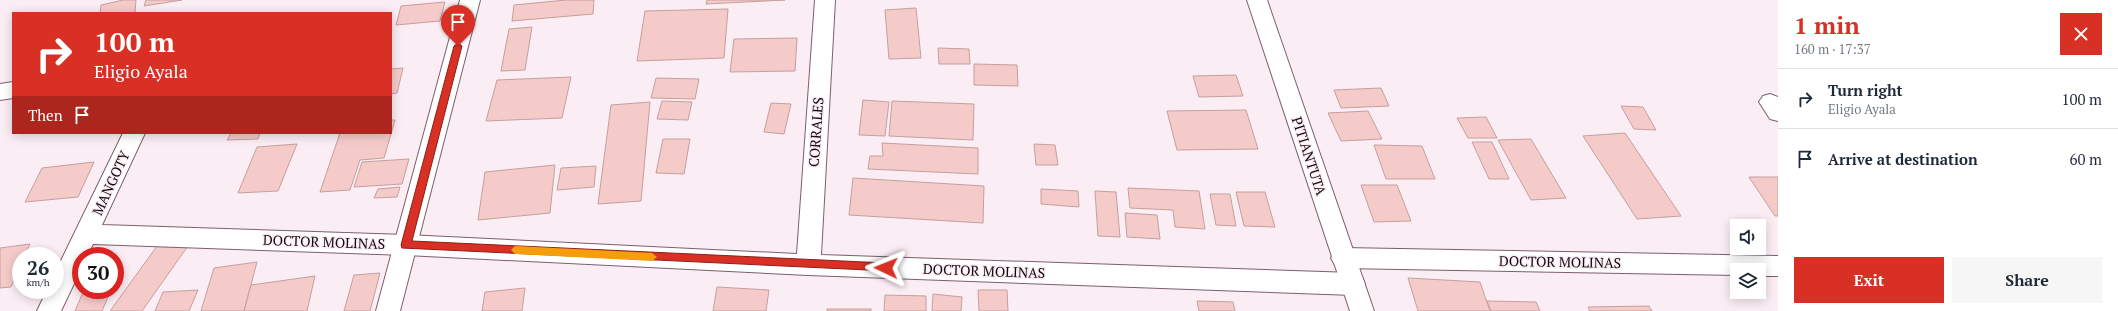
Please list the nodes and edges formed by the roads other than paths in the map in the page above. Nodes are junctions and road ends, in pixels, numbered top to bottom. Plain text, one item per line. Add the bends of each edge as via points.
1 (470, 0) edge
2 (825, 0) edge
3 (1257, 0) edge
4 (12, 90) edge
5 (0, 92) edge
6 (134, 134) edge
7 (87, 234) junction
8 (406, 245) junction
9 (1343, 258) junction
10 (808, 265) junction
11 (1778, 266) edge
12 (1353, 284) junction
13 (49, 311) edge
14 (388, 311) edge
15 (1362, 311) edge

1 - 8 street
2 - 10 street, CORRALES
3 - 9 street, PITIANTUTA
4 - 5 street
6 - 7 street, MANGOTY
7 - 8 street, DOCTOR MOLINAS
7 - 13 street, MANGOTY
8 - 10 street, DOCTOR MOLINAS
8 - 14 street
9 - 11 street, DOCTOR MOLINAS
9 - 12 street, PITIANTUTA
10 - 12 street, DOCTOR MOLINAS
12 - 15 street, PITIANTUTA

